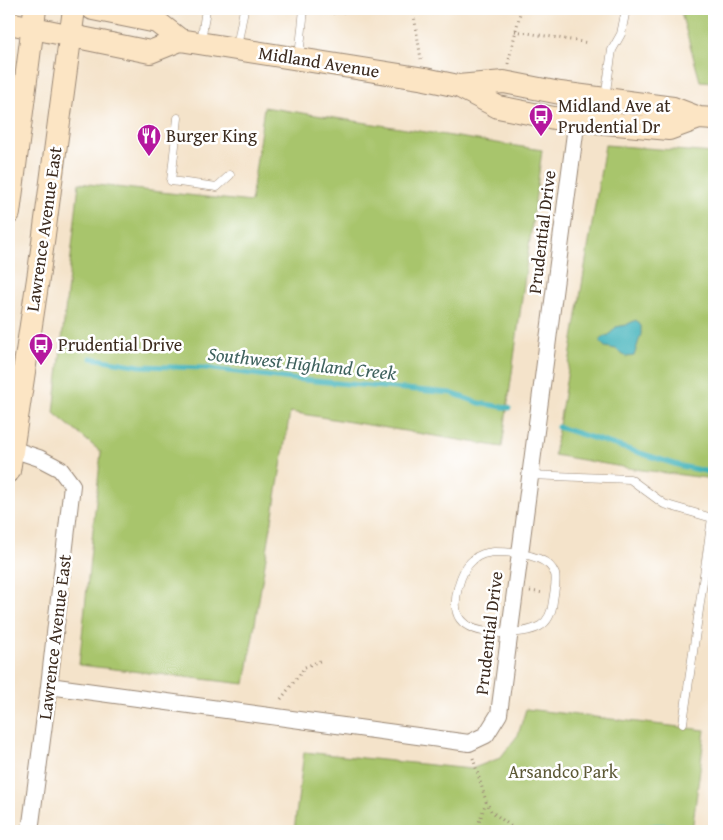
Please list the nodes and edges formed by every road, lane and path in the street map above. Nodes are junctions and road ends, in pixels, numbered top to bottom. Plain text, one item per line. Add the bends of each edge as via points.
1 (74, 9) edge
2 (93, 9) edge
3 (206, 9) edge
4 (244, 9) edge
5 (304, 9) edge
6 (371, 9) edge
7 (413, 9) edge
8 (520, 9) edge
9 (626, 9) edge
10 (333, 13) dead end
11 (34, 18) edge
12 (9, 23) edge
13 (515, 31) junction
14 (71, 36) junction
15 (191, 42) junction
16 (589, 43) dead end
17 (237, 49) junction
18 (298, 59) junction
19 (425, 79) junction
20 (504, 82) junction
21 (458, 86) junction
22 (580, 95) junction
23 (605, 98) junction
24 (178, 118) dead end
25 (706, 118) edge
26 (577, 120) junction
27 (230, 175) dead end
28 (9, 214) edge
29 (10, 460) edge
30 (530, 476) junction
31 (520, 553) junction
32 (515, 590) junction
33 (554, 593) junction
34 (509, 634) junction
35 (322, 660) dead end
36 (49, 686) junction
37 (281, 699) dead end
38 (683, 723) dead end
39 (469, 744) junction
40 (486, 801) junction
41 (30, 831) edge
42 (476, 831) edge
43 (517, 831) edge

1 - 14 main road, Lawrence Avenue East
2 - 15 main road via 158,22
3 - 15 lane
4 - 17 lane
5 - 18 lane
6 - 10 path
7 - 19 path
8 - 13 path
9 - 23 lane via 621,34 612,50
11 - 12 main road, Midland Avenue
11 - 14 main road, Midland Avenue
11 - 28 main road
13 - 16 path
13 - 20 path
14 - 15 main road, Midland Avenue via 150,52
14 - 29 main road, Lawrence Avenue East
15 - 17 main road, Midland Avenue
17 - 18 main road, Midland Avenue
18 - 19 main road, Midland Avenue
19 - 21 main road, Midland Avenue
20 - 21 main road, Midland Avenue
20 - 22 main road, Midland Avenue
21 - 26 main road, Midland Avenue via 498,108
22 - 23 main road, Midland Avenue
22 - 26 street, Prudential Drive
23 - 25 main road, Midland Avenue via 673,108
24 - 27 lane via 171,181 217,187
25 - 26 main road, Midland Avenue via 669,129
26 - 30 street, Prudential Drive
29 - 36 street, Lawrence Avenue East via 39,458 60,469 72,485
30 - 31 street, Prudential Drive
30 - 38 lane via 630,479 664,504 712,518
31 - 32 street, Prudential Drive
31 - 33 lane via 533,556 550,567 555,575
31 - 34 lane via 494,552 478,556 465,568 458,585 460,620 470,627
32 - 33 path
32 - 34 street, Prudential Drive
33 - 34 lane via 552,610 544,623
34 - 39 street, Prudential Drive via 499,714 486,734
35 - 37 path via 305,667
36 - 39 street
36 - 41 street, Lawrence Avenue East
39 - 40 path
40 - 42 path
40 - 43 path via 493,813

